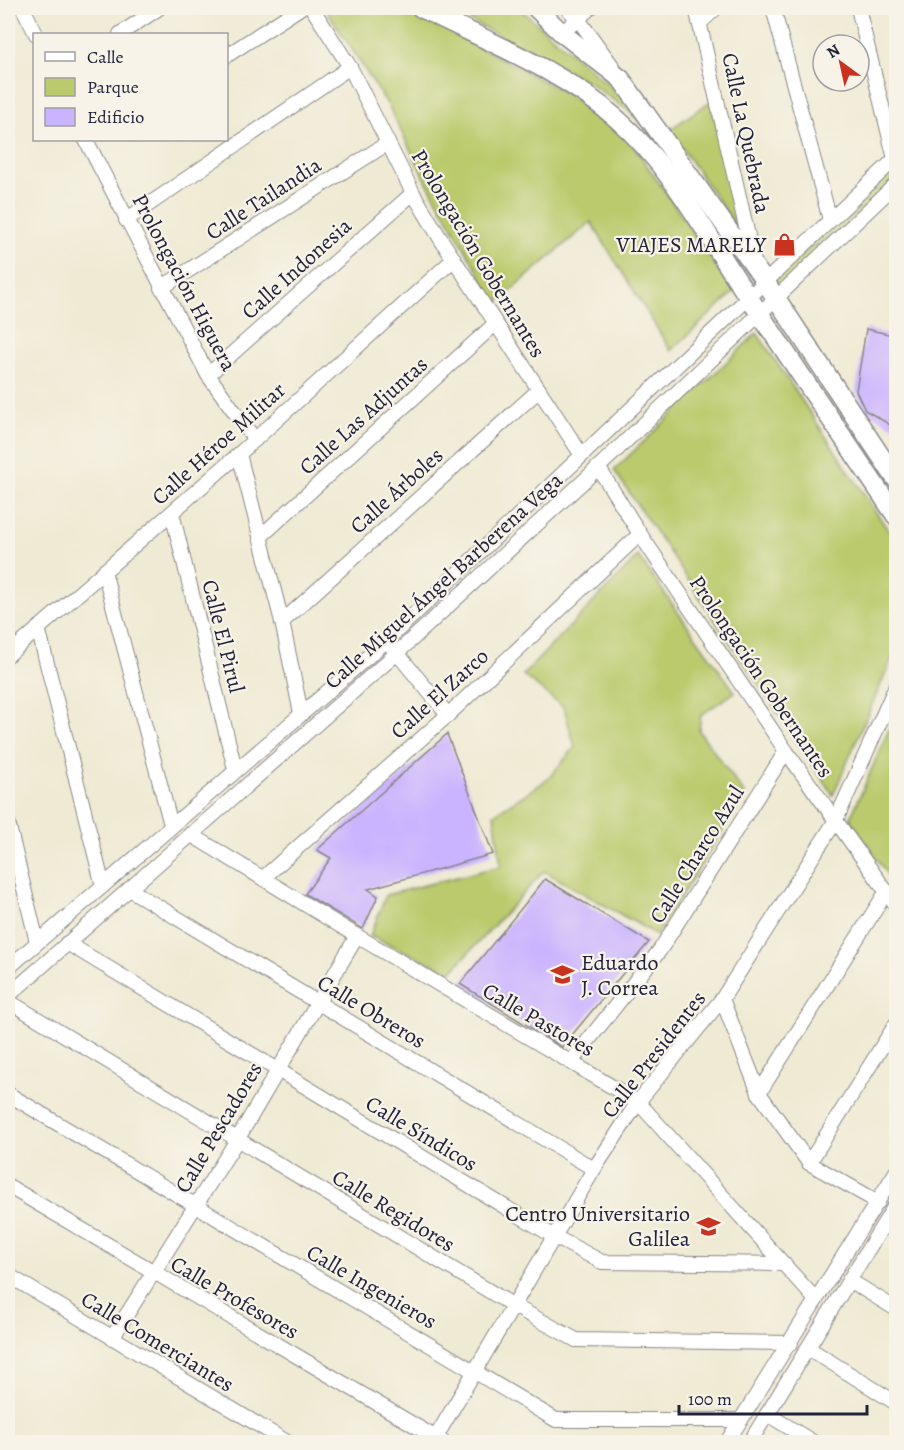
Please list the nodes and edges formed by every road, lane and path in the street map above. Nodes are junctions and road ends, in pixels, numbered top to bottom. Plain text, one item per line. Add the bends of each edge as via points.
1 (23, 8) edge
2 (159, 8) edge
3 (300, 8) edge
4 (312, 8) edge
5 (421, 8) edge
6 (536, 8) edge
7 (567, 8) edge
8 (590, 8) edge
9 (696, 8) edge
10 (716, 8) edge
11 (773, 8) edge
12 (858, 8) edge
13 (579, 19) junction
14 (702, 21) junction
15 (36, 33) edge
16 (122, 33) edge
17 (562, 33) junction
18 (228, 55) edge
19 (350, 67) junction
20 (621, 79) junction
21 (92, 142) edge
22 (388, 143) junction
23 (896, 159) edge
24 (897, 184) edge
25 (413, 193) junction
26 (126, 220) junction
27 (830, 220) junction
28 (454, 259) junction
29 (755, 267) junction
30 (161, 288) junction
31 (771, 290) junction
32 (754, 306) junction
33 (495, 324) junction
34 (208, 375) junction
35 (538, 390) junction
36 (255, 440) junction
37 (239, 454) junction
38 (581, 454) junction
39 (598, 467) junction
40 (897, 479) edge
41 (172, 513) junction
42 (897, 516) edge
43 (640, 534) junction
44 (260, 537) junction
45 (104, 571) junction
46 (282, 622) junction
47 (38, 628) junction
48 (386, 641) junction
49 (397, 653) junction
50 (8, 655) edge
51 (897, 686) edge
52 (301, 713) junction
53 (448, 715) junction
54 (786, 751) junction
55 (235, 769) junction
56 (836, 820) junction
57 (8, 824) edge
58 (171, 825) junction
59 (190, 834) junction
60 (263, 878) junction
61 (103, 886) junction
62 (129, 889) junction
63 (887, 891) junction
64 (897, 906) edge
65 (357, 936) junction
66 (37, 942) junction
67 (67, 943) junction
68 (8, 968) edge
69 (8, 996) edge
70 (722, 999) junction
71 (8, 1001) edge
72 (316, 1002) junction
73 (897, 1024) edge
74 (571, 1062) junction
75 (277, 1071) junction
76 (759, 1093) junction
77 (8, 1094) edge
78 (638, 1101) junction
79 (237, 1140) junction
80 (809, 1163) junction
81 (594, 1169) junction
82 (897, 1172) edge
83 (8, 1186) edge
84 (878, 1203) junction
85 (195, 1206) junction
86 (895, 1212) edge
87 (555, 1237) junction
88 (784, 1264) junction
89 (154, 1274) junction
90 (8, 1275) edge
91 (849, 1280) junction
92 (816, 1300) junction
93 (514, 1306) junction
94 (897, 1309) edge
95 (112, 1338) junction
96 (791, 1342) junction
97 (808, 1348) junction
98 (474, 1371) junction
99 (897, 1402) edge
100 (767, 1414) junction
101 (741, 1420) junction
102 (437, 1441) edge
103 (287, 1443) edge
104 (727, 1443) edge
105 (750, 1443) edge
106 (813, 1443) edge

1 - 15 street
2 - 16 street
3 - 18 street
4 - 19 street, Prolongación Gobernantes
5 - 32 main road via 588,96 618,120 686,201
6 - 17 main road
7 - 13 street
8 - 13 street
9 - 14 street, Calle La Quebrada
10 - 14 street
11 - 27 street
12 - 23 street
13 - 17 street
13 - 20 street
14 - 29 street, Calle La Quebrada
17 - 20 main road
19 - 22 street, Prolongación Gobernantes
19 - 26 street
20 - 29 main road
21 - 26 street, Prolongación Higuera
22 - 25 street, Prolongación Gobernantes
22 - 30 street, Calle Tailandia
23 - 27 street, Calle Miguel Ángel Barberena Vega
24 - 31 street, Calle Miguel Ángel Barberena Vega
25 - 28 street, Prolongación Gobernantes
25 - 34 street, Calle Indonesia
26 - 30 street, Prolongación Higuera
27 - 31 street, Calle Miguel Ángel Barberena Vega
28 - 33 street, Prolongación Gobernantes
28 - 36 street, Calle Héroe Militar
29 - 31 main road
30 - 34 street, Prolongación Higuera
31 - 32 street, Calle Miguel Ángel Barberena Vega
31 - 40 main road
32 - 38 street, Calle Miguel Ángel Barberena Vega
32 - 39 street, Calle Miguel Ángel Barberena Vega
32 - 42 main road
33 - 35 street, Prolongación Gobernantes
33 - 44 street, Calle Las Adjuntas
34 - 36 street, Prolongación Higuera
35 - 38 street, Prolongación Gobernantes
35 - 46 street, Calle Árboles
36 - 37 street, Calle Héroe Militar
37 - 41 street, Calle Héroe Militar
37 - 44 street
38 - 48 street, Calle Miguel Ángel Barberena Vega
39 - 43 street, Prolongación Gobernantes
39 - 49 street, Calle Miguel Ángel Barberena Vega
41 - 45 street, Calle Héroe Militar
41 - 55 street, Calle El Pirul
43 - 53 street, Calle El Zarco
43 - 54 street, Prolongación Gobernantes
44 - 46 street
45 - 47 street, Calle Héroe Militar
45 - 58 street
46 - 52 street
47 - 50 street, Calle Héroe Militar
47 - 61 street
48 - 49 street
48 - 52 street, Calle Miguel Ángel Barberena Vega
49 - 53 street
49 - 59 street, Calle Miguel Ángel Barberena Vega
51 - 56 street, Calle Presidentes
52 - 55 street, Calle Miguel Ángel Barberena Vega
53 - 60 street, Calle El Zarco
54 - 56 street, Prolongación Gobernantes
54 - 74 street, Calle Charco Azul via 660,950
55 - 58 street, Calle Miguel Ángel Barberena Vega
56 - 63 street, Prolongación Gobernantes
56 - 70 street, Calle Presidentes
57 - 66 street
58 - 61 street, Calle Miguel Ángel Barberena Vega
59 - 60 street, Calle Pastores
59 - 62 street, Calle Miguel Ángel Barberena Vega
60 - 65 street, Calle Pastores
61 - 66 street, Calle Miguel Ángel Barberena Vega
62 - 67 street, Calle Miguel Ángel Barberena Vega
62 - 72 street, Calle Obreros
63 - 64 street, Prolongación Gobernantes
63 - 76 street
65 - 72 street, Calle Pescadores
65 - 74 street, Calle Pastores
66 - 68 street, Calle Miguel Ángel Barberena Vega
67 - 69 street, Calle Miguel Ángel Barberena Vega
67 - 75 street, Calle Síndicos
70 - 76 street
70 - 78 street, Calle Presidentes
71 - 79 street, Calle Regidores
72 - 75 street, Calle Pescadores
72 - 81 street, Calle Obreros
73 - 80 street
74 - 78 street, Calle Pastores
75 - 79 street, Calle Pescadores
75 - 87 street, Calle Síndicos
76 - 80 street
77 - 85 street, Calle Ingenieros
78 - 81 street, Calle Presidentes
78 - 88 street, Calle Pastores
79 - 85 street, Calle Pescadores
79 - 93 street, Calle Regidores
80 - 84 street
81 - 87 street, Calle Presidentes
82 - 84 street
83 - 89 street, Calle Profesores
84 - 92 street
85 - 89 street, Calle Pescadores
85 - 98 street, Calle Ingenieros
86 - 91 street
87 - 88 street, Calle Síndicos via 602,1262
87 - 93 street, Calle Presidentes
88 - 92 street, Calle Pastores
89 - 95 street, Calle Pescadores
89 - 102 street, Calle Profesores
90 - 95 street, Calle Comerciantes
91 - 94 street
91 - 97 street
92 - 96 street
93 - 96 street, Calle Regidores via 576,1340
93 - 98 street, Calle Presidentes
95 - 103 street, Calle Comerciantes
96 - 101 street
97 - 99 street
97 - 100 street
98 - 101 street, Calle Ingenieros via 556,1420
98 - 102 street, Calle Presidentes
100 - 105 street
100 - 106 street
101 - 104 street

